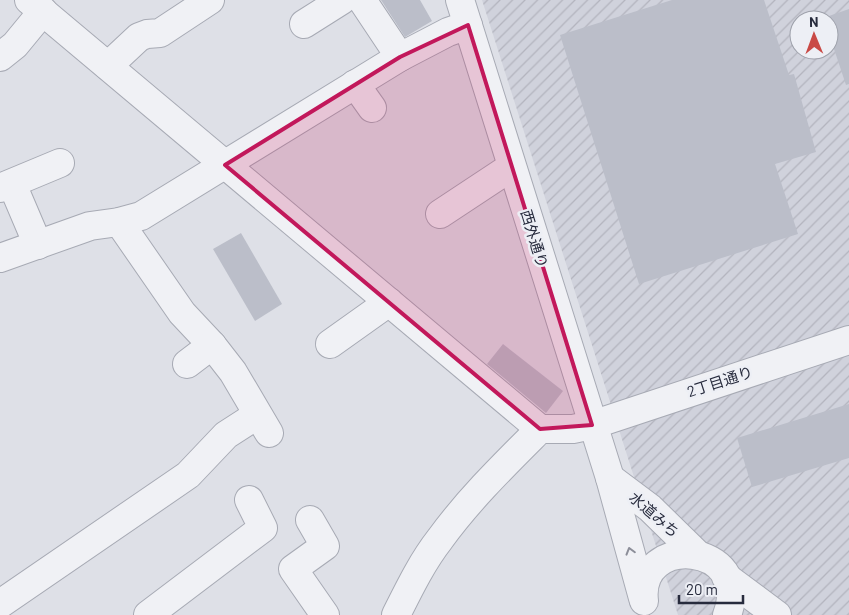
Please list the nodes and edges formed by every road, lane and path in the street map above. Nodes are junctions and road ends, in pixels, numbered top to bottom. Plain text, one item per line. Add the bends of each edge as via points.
1 (342, 0) edge
2 (362, 0) edge
3 (197, 3) edge
4 (36, 6) edge
5 (464, 13) edge
6 (304, 24) dead end
7 (0, 57) edge
8 (400, 57) junction
9 (108, 66) junction
10 (355, 84) junction
11 (372, 108) dead end
12 (60, 164) dead end
13 (225, 165) junction
14 (512, 169) junction
15 (6, 186) edge
16 (440, 214) dead end
17 (119, 222) junction
18 (38, 245) junction
19 (0, 258) edge
20 (389, 302) junction
21 (849, 340) edge
22 (212, 344) junction
23 (330, 344) dead end
24 (187, 364) dead end
25 (592, 424) junction
26 (540, 429) junction
27 (610, 478) junction
28 (249, 500) dead end
29 (319, 526) dead end
30 (697, 554) junction
31 (726, 577) junction
32 (0, 604) edge
33 (646, 607) edge
34 (148, 615) edge
35 (325, 615) edge
36 (396, 615) edge
37 (727, 615) edge
38 (777, 615) edge

1 - 6 street
2 - 8 street
3 - 9 street via 160,33 139,37
4 - 7 street via 15,46
4 - 9 street
5 - 8 street via 448,32
5 - 14 street, 西外通り
8 - 10 street
9 - 13 street
10 - 11 street
10 - 13 street
12 - 15 street
13 - 17 street via 141,216
13 - 20 street
14 - 16 street
14 - 25 street, 西外通り
15 - 18 street
17 - 18 street via 90,226
17 - 22 street via 182,313
18 - 19 street
20 - 23 street
20 - 26 street
21 - 25 street, 2丁目通り
22 - 24 street
22 - 32 street via 233,372 263,424 226,435 188,475
25 - 26 street, 2丁目通り via 573,429
25 - 27 street, 西外通り
26 - 36 street via 492,477 440,538
27 - 30 street, 水道みち via 650,508
33 -> 27 street, 西外通り
28 - 34 street via 268,536 182,600
29 - 35 street via 325,546 293,569 301,594
30 - 31 street, 水道みち via 709,558
30 - 33 street via 677,555 659,563 648,579
31 - 37 street via 731,590
31 - 38 street

